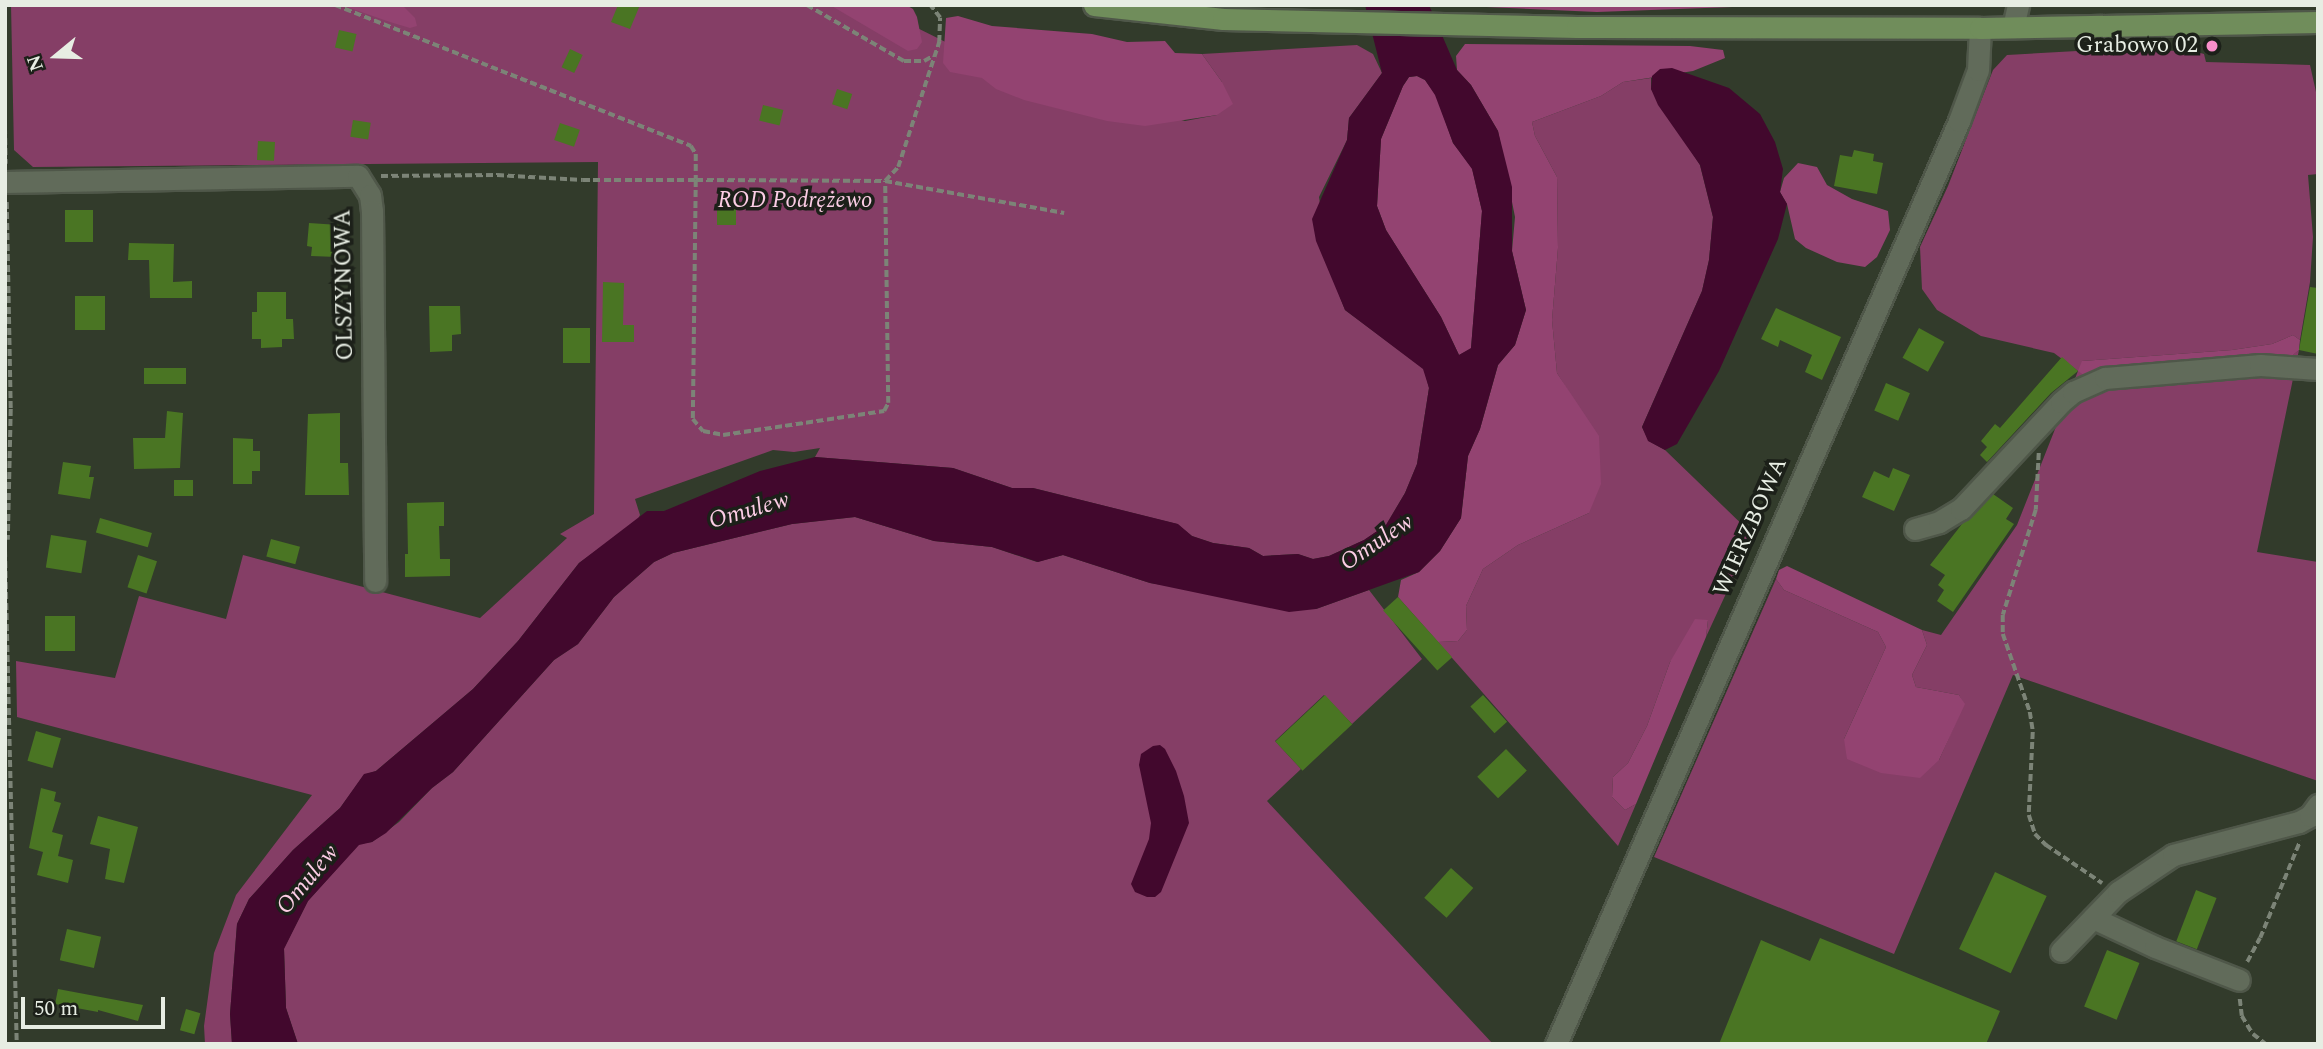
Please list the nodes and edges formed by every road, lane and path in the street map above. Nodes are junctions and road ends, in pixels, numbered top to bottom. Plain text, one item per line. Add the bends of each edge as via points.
1 (335, 5) edge
2 (807, 5) edge
3 (930, 5) edge
4 (1094, 5) edge
5 (2009, 5) edge
6 (2018, 5) edge
7 (2318, 22) edge
8 (2013, 27) junction
9 (1980, 28) junction
10 (935, 55) junction
11 (5, 117) edge
12 (358, 176) junction
13 (695, 180) junction
14 (885, 181) junction
15 (6, 182) edge
16 (1065, 213) dead end
17 (6, 221) edge
18 (2318, 369) edge
19 (2038, 427) junction
20 (7, 467) edge
21 (1915, 529) dead end
22 (6, 540) edge
23 (375, 581) dead end
24 (2314, 811) edge
25 (2118, 891) junction
26 (2093, 918) junction
27 (2062, 951) dead end
28 (2239, 980) junction
29 (17, 1044) edge
30 (1556, 1044) edge
31 (2266, 1044) edge

1 - 13 path via 691,146 696,154
2 - 10 path via 904,61 924,61
3 - 10 path via 940,18
4 - 9 main road via 1198,18 1344,24
5 - 8 street
6 - 8 street
7 - 8 main road
8 - 9 main road
9 - 30 street, WIERZBOWA via 1978,70 1959,121
10 - 14 path via 898,167
11 - 15 path
12 - 13 path via 498,174
12 - 15 street, OLSZYNOWA
12 - 23 street, OLSZYNOWA via 370,195 372,211
13 - 14 path
13 - 14 path via 693,419 703,431 723,435 884,411 888,403
14 - 16 path
15 - 17 path
17 - 20 path
18 - 19 street via 2260,365 2105,378 2073,391
19 - 21 street via 1961,509 1940,522
19 - 25 path via 2036,510 2003,615 2003,634 2033,732 2029,815 2035,834 2046,845
20 - 22 path
22 - 29 path
24 - 25 street via 2288,826 2174,855
24 - 28 path
25 - 26 street
26 - 27 street
26 - 28 street
28 - 31 path via 2242,1016

